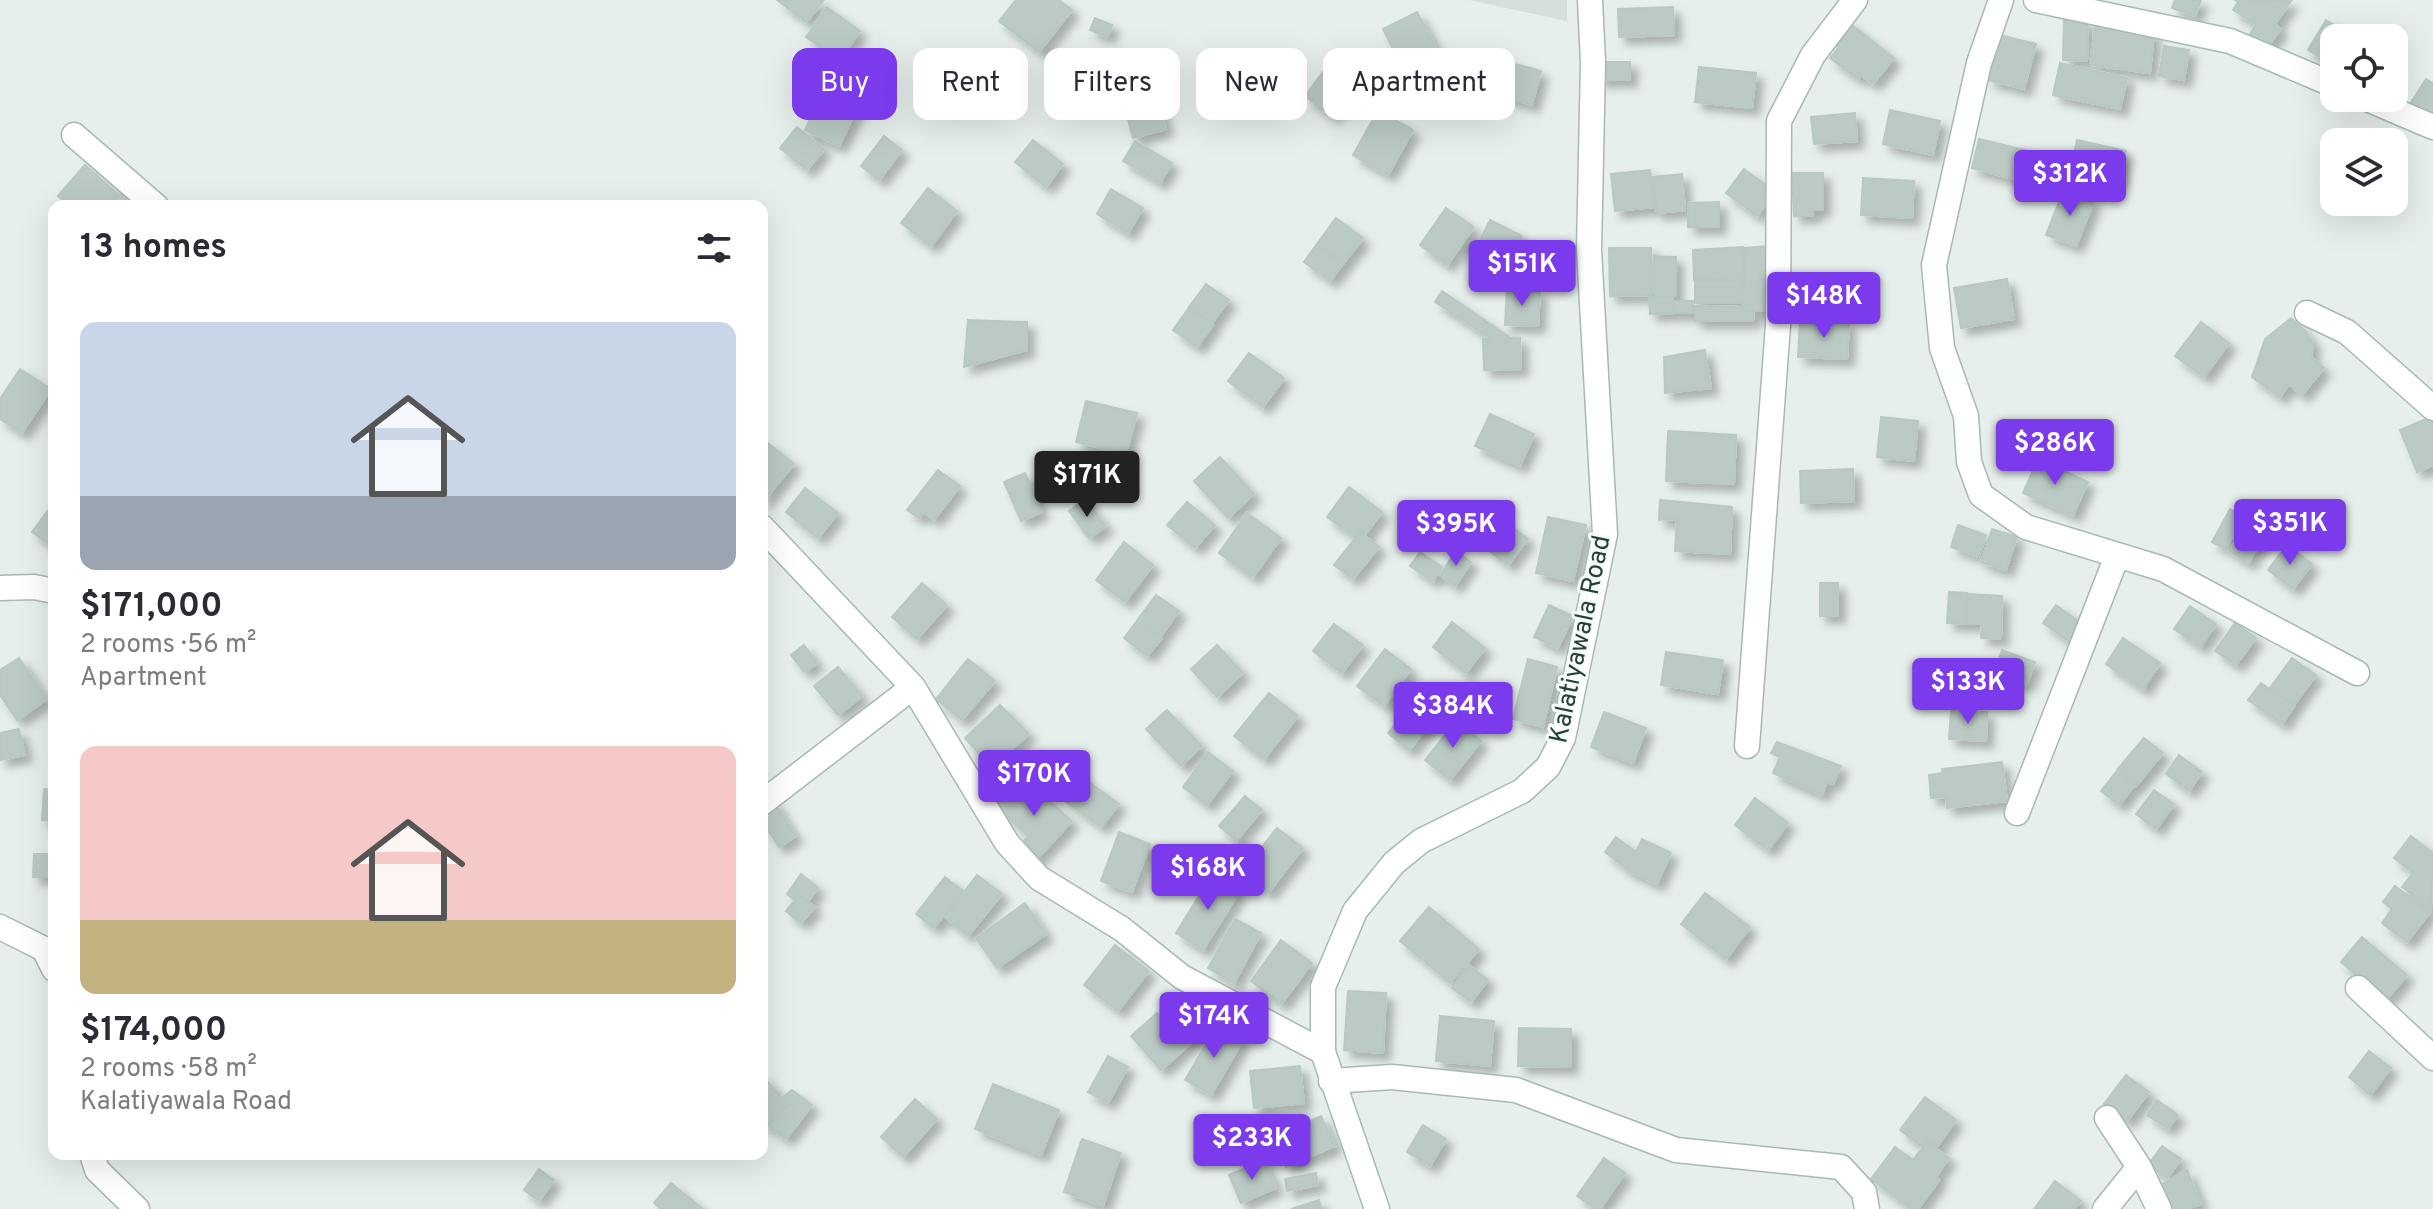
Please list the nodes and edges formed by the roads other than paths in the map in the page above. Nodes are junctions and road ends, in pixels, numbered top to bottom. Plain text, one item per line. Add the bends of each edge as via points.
1 (1590, 0) edge
2 (1855, 0) edge
3 (2001, 0) edge
4 (2036, 0) edge
5 (2320, 79) edge
6 (2398, 112) edge
7 (2433, 127) edge
8 (74, 135) dead end
9 (149, 200) edge
10 (2307, 313) dead end
11 (2433, 408) edge
12 (768, 533) edge
13 (2117, 556) junction
14 (0, 588) edge
15 (48, 590) edge
16 (2357, 673) dead end
17 (913, 687) junction
18 (1747, 746) dead end
19 (768, 798) edge
20 (2017, 813) dead end
21 (0, 927) edge
22 (48, 957) edge
23 (2358, 988) dead end
24 (1323, 1052) junction
25 (2433, 1058) edge
26 (1331, 1081) junction
27 (2107, 1118) dead end
28 (94, 1160) edge
29 (2139, 1167) junction
30 (137, 1209) edge
31 (1377, 1209) edge
32 (1867, 1209) edge
33 (2105, 1209) edge
34 (2159, 1209) edge

1 - 24 street, Kalatiyawala Road via 1589,250 1605,534 1563,738 1548,767 1522,791 1421,841 1394,863 1355,911 1323,987
2 - 18 street via 1813,55 1779,121 1778,325
3 - 13 street via 1979,63 1934,265 1942,348 1966,416 1969,462 1981,495 2026,527
4 - 5 street via 2230,41
6 - 7 street
8 - 9 street
10 - 11 street via 2347,332
12 - 17 street
13 - 16 street via 2163,569
13 - 20 street
14 - 15 street
17 - 19 street
17 - 24 street via 1007,843 1039,878 1122,929 1182,977
21 - 22 street via 44,949
23 - 25 street
24 - 26 street, Kalatiyawala Road
26 - 31 street, Kalatiyawala Road
26 - 32 street via 1392,1077 1516,1090 1676,1150 1841,1167 1864,1192
27 - 29 street
28 - 30 street via 97,1170
29 - 33 street
29 - 34 street

